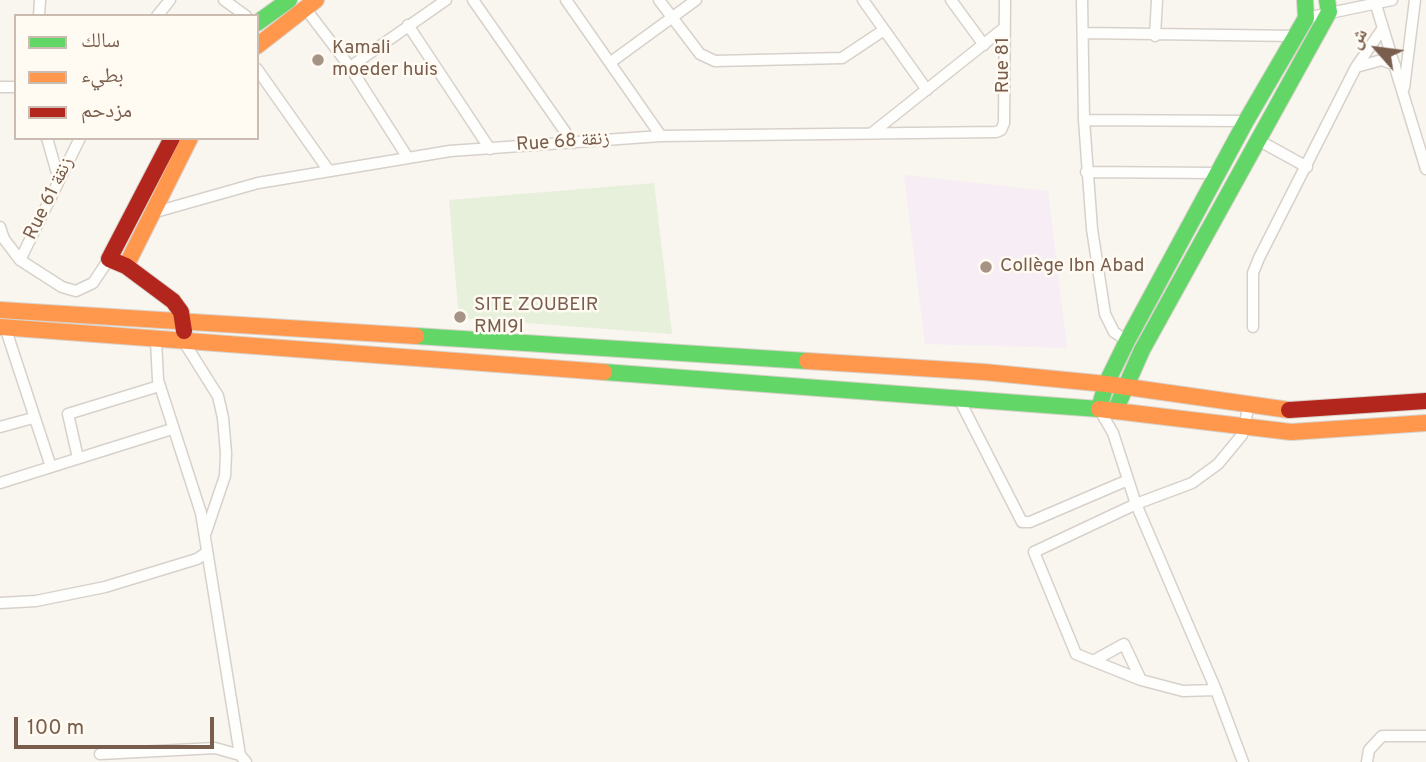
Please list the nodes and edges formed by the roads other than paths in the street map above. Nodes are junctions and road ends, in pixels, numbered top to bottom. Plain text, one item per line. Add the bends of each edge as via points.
1 (170, 0) edge
2 (223, 0) edge
3 (289, 0) edge
4 (446, 0) edge
5 (473, 0) edge
6 (566, 0) edge
7 (659, 0) edge
8 (696, 0) edge
9 (863, 0) edge
10 (951, 0) edge
11 (1005, 0) edge
12 (1083, 0) edge
13 (1157, 0) edge
14 (1305, 0) edge
15 (1392, 0) edge
16 (1415, 0) edge
17 (311, 4) edge
18 (1376, 5) junction
19 (1328, 6) edge
20 (159, 14) edge
21 (243, 14) edge
22 (672, 17) junction
23 (1307, 18) junction
24 (259, 22) edge
25 (259, 24) edge
26 (408, 25) junction
27 (1004, 28) junction
28 (1383, 28) junction
29 (884, 30) junction
30 (273, 33) junction
31 (1084, 33) junction
32 (1155, 36) junction
33 (1295, 36) junction
34 (259, 44) edge
35 (984, 45) junction
36 (611, 62) junction
37 (1395, 65) junction
38 (350, 67) junction
39 (1356, 67) junction
40 (259, 72) edge
41 (926, 90) junction
42 (1404, 91) junction
43 (1084, 120) junction
44 (1246, 121) junction
45 (1002, 130) joint
46 (872, 133) junction
47 (660, 136) junction
48 (48, 140) edge
49 (79, 140) edge
50 (171, 140) edge
51 (189, 140) edge
52 (1258, 140) junction
53 (573, 143) junction
54 (489, 149) junction
55 (406, 156) junction
56 (1307, 167) junction
57 (1426, 169) edge
58 (329, 171) junction
59 (1086, 172) junction
60 (1217, 173) junction
61 (59, 180) junction
62 (132, 211) junction
63 (151, 213) junction
64 (0, 227) edge
65 (109, 259) junction
66 (20, 260) junction
67 (126, 266) junction
68 (0, 310) edge
69 (184, 322) junction
70 (2, 327) edge
71 (1253, 327) dead end
72 (156, 340) junction
73 (1127, 341) junction
74 (184, 342) junction
75 (1106, 384) junction
76 (159, 386) junction
77 (1125, 387) junction
78 (959, 399) junction
79 (1426, 401) edge
80 (1249, 405) junction
81 (1107, 410) junction
82 (33, 418) junction
83 (1426, 424) edge
84 (0, 427) edge
85 (172, 429) junction
86 (1245, 429) junction
87 (1114, 433) junction
88 (78, 458) junction
89 (51, 467) junction
90 (1128, 481) junction
91 (0, 483) edge
92 (1136, 504) junction
93 (205, 534) junction
94 (206, 553) junction
95 (0, 603) edge
96 (1093, 661) junction
97 (1141, 680) junction
98 (1216, 690) junction
99 (1426, 736) edge
100 (100, 754) dead end
101 (243, 758) edge
102 (1242, 762) edge
103 (1367, 762) edge

1 - 20 street
2 - 21 street
3 - 24 main road
4 - 26 street
5 - 53 street
6 - 36 street
7 - 22 street
8 - 22 street
9 - 29 street
10 - 35 street
11 - 27 street, Rue 81
12 - 31 street
13 - 32 street
14 - 23 main road
15 - 18 street
16 - 42 street
17 - 30 main road
17 - 38 street
18 - 19 street
18 - 28 street
19 - 23 street
19 - 52 main road
22 - 29 street via 700,54 730,62 842,58
22 - 36 street
23 - 33 main road
25 - 30 street
26 - 38 street
26 - 54 street
27 - 35 street
27 - 45 street, Rue 81
28 - 37 street
28 - 39 street
29 - 41 street
30 - 34 main road
31 - 32 street
31 - 43 street
32 - 33 street
33 - 44 main road
35 - 41 street
36 - 47 street
37 - 39 street via 1382,60
37 - 42 street
38 - 55 street
39 - 56 street
40 - 58 street
41 - 46 street
42 - 57 street
43 - 44 street
43 - 59 street
44 - 60 main road
45 - 46 street, Rue 68 زنقة
46 - 47 street, Rue 68 زنقة
47 - 53 street, Rue 68 زنقة
48 - 61 street
49 - 61 street, Rue 61 زنقة
50 - 62 main road
51 - 63 main road
52 - 56 street
52 - 77 main road
53 - 54 street, Rue 68 زنقة
54 - 55 street, Rue 68 زنقة
55 - 58 street, Rue 68 زنقة
56 - 71 street via 1252,273
58 - 63 street, Rue 68 زنقة via 258,183
59 - 60 street
59 - 73 street via 1105,314 1114,332
60 - 73 main road
61 - 66 street, Rue 61 زنقة
62 - 63 street, Rue 68 زنقة
62 - 65 main road
63 - 67 main road
64 - 66 street
65 - 66 street via 93,283 76,291
65 - 67 main road
67 - 69 main road via 173,301
68 - 69 main road
69 - 74 main road
69 - 75 main road via 984,372
70 - 72 main road
70 - 82 street
72 - 74 main road
72 - 76 street
73 - 75 main road
74 - 78 main road
74 - 93 street via 218,396 223,418 225,476
75 - 77 main road
75 - 81 main road
76 - 85 street
76 - 88 street via 68,414
77 - 80 main road
77 - 81 main road
78 - 81 main road
78 - 90 street via 1022,522
79 - 80 main road via 1283,410
80 - 86 street
81 - 86 main road
81 - 87 street
81 - 87 street
82 - 84 street
82 - 89 street
83 - 86 main road via 1291,432
85 - 88 street
85 - 93 street
86 - 92 street via 1218,464 1192,483
87 - 90 street
88 - 89 street
89 - 91 street
90 - 92 street
92 - 96 street via 1034,552 1071,648
92 - 98 street
93 - 94 street
94 - 95 street via 105,587
94 - 101 street
96 - 97 street
96 - 97 street via 1124,645
97 - 98 street via 1183,691
98 - 102 street
99 - 103 street via 1382,736 1369,750
100 - 101 street via 215,748

